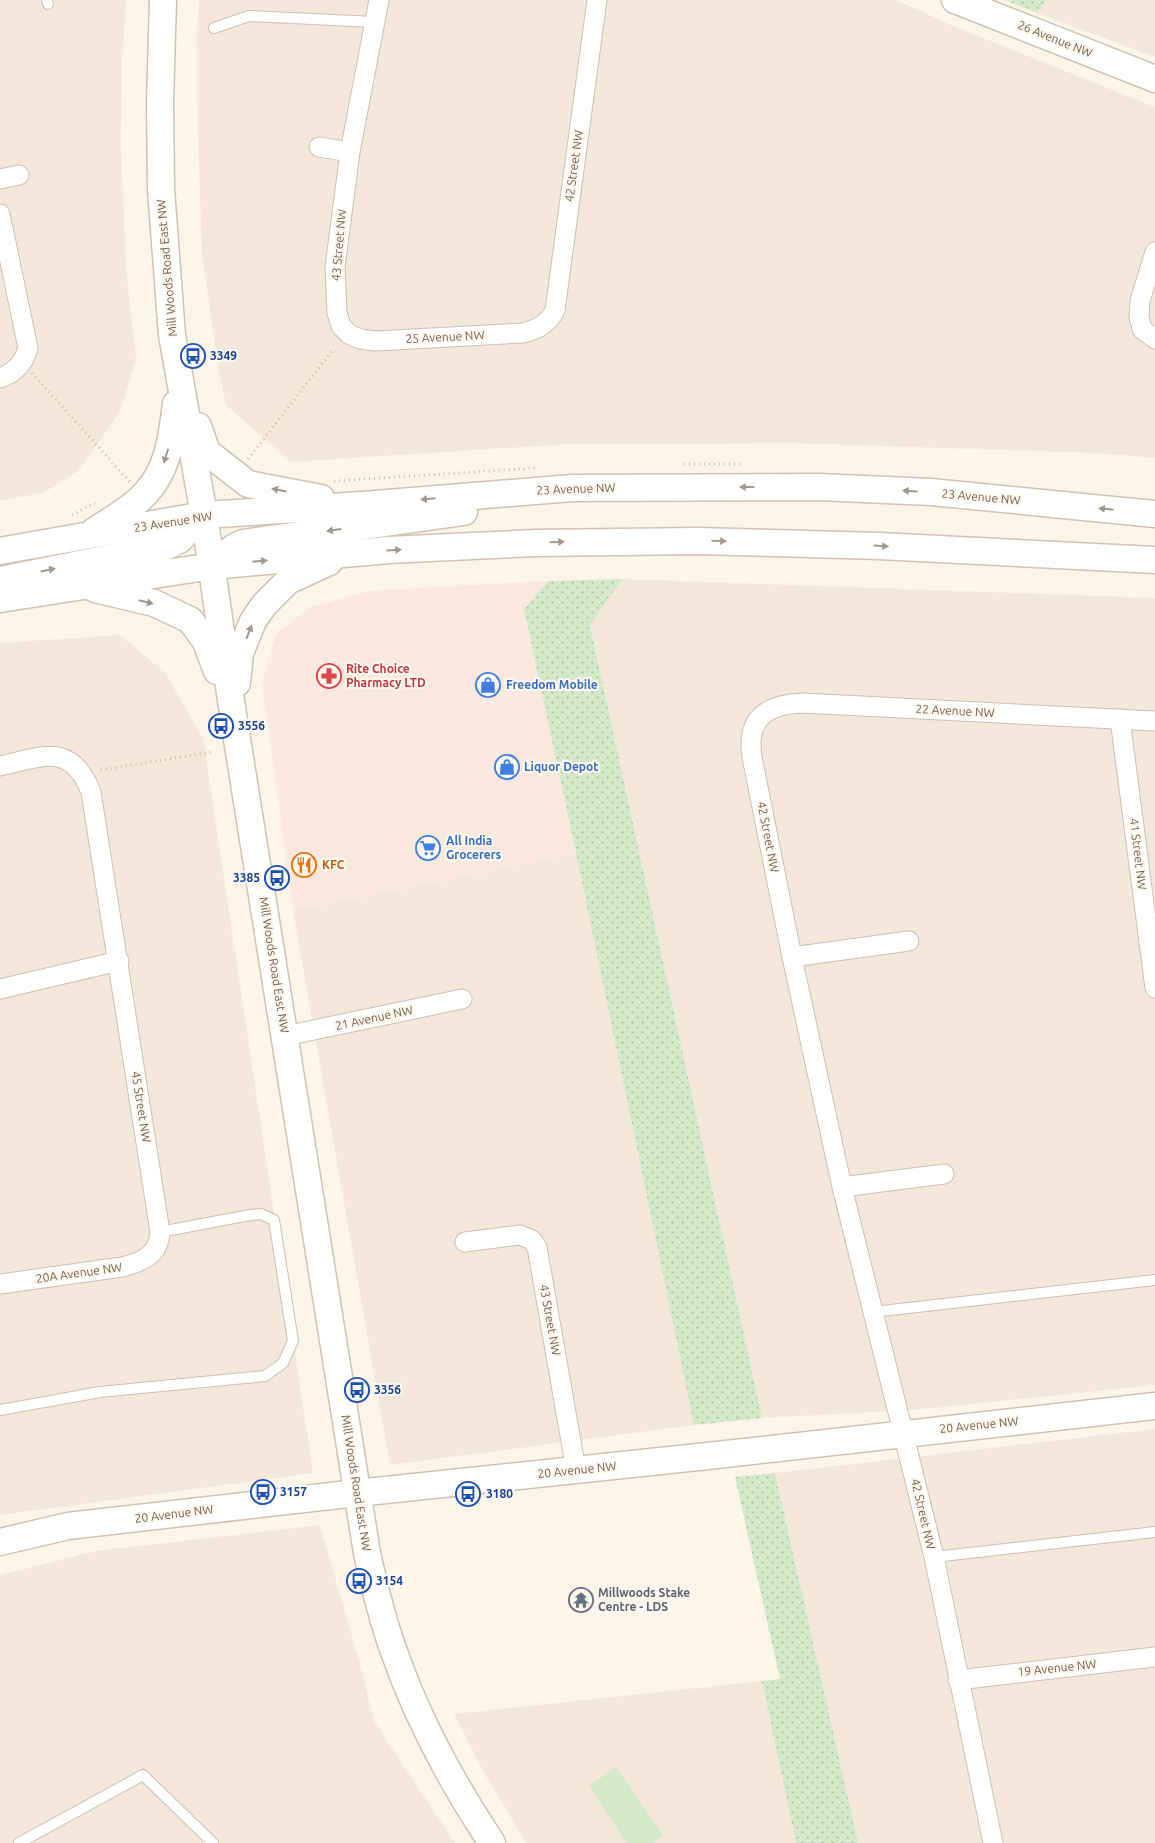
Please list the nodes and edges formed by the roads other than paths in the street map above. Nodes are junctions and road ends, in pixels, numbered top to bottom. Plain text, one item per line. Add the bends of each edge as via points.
1 (163, 0) edge
2 (379, 0) edge
3 (597, 0) edge
4 (955, 0) edge
5 (375, 22) junction
6 (214, 28) dead end
7 (1155, 79) edge
8 (319, 147) dead end
9 (350, 152) junction
10 (18, 175) dead end
11 (0, 179) edge
12 (0, 214) edge
13 (1155, 252) edge
14 (542, 326) joint
15 (349, 334) joint
16 (1149, 334) edge
17 (178, 374) junction
18 (0, 378) edge
19 (572, 488) junction
20 (362, 505) junction
21 (1155, 514) edge
22 (204, 515) junction
23 (68, 528) junction
24 (0, 551) edge
25 (346, 554) junction
26 (1155, 560) edge
27 (212, 566) junction
28 (0, 580) edge
29 (82, 586) junction
30 (0, 599) edge
31 (233, 714) junction
32 (758, 718) joint
33 (1120, 719) junction
34 (1155, 721) edge
35 (0, 766) edge
36 (909, 941) dead end
37 (792, 957) junction
38 (119, 961) junction
39 (1155, 988) edge
40 (0, 989) edge
41 (462, 1000) dead end
42 (285, 1036) junction
43 (944, 1174) dead end
44 (842, 1187) junction
45 (160, 1232) junction
46 (465, 1242) dead end
47 (154, 1251) joint
48 (1155, 1280) edge
49 (0, 1284) edge
50 (873, 1312) junction
51 (1155, 1406) edge
52 (0, 1410) edge
53 (904, 1433) junction
54 (576, 1470) junction
55 (357, 1493) junction
56 (1155, 1532) edge
57 (0, 1542) edge
58 (934, 1557) junction
59 (1155, 1657) edge
60 (958, 1680) junction
61 (18, 1843) edge
62 (213, 1843) edge
63 (492, 1843) edge
64 (993, 1843) edge

1 - 17 main road, Mill Woods Road East NW via 161,189
2 - 5 street, 43 Street NW
3 - 14 street, 42 Street NW via 555,310
4 - 7 main road, 26 Avenue NW
5 - 6 lane via 249,16
5 - 9 street, 43 Street NW
8 - 9 street
9 - 15 street, 43 Street NW via 335,267 337,313 340,326
10 - 11 street
12 - 18 street via 28,348 22,363 11,374
13 - 16 street via 1140,301 1139,317
14 - 15 street, 25 Avenue NW via 523,333 375,341
20 -> 17 main road via 248,484 207,452
17 - 22 main road, Mill Woods Road East NW
17 -> 23 main road via 172,436 162,470 144,495 93,532
19 -> 20 main road, 23 Avenue NW
21 -> 19 main road, 23 Avenue NW via 931,492 819,487
19 -> 27 main road via 455,514 243,543
20 - 22 main road, 23 Avenue NW
22 - 23 main road, 23 Avenue NW
22 - 27 main road, Mill Woods Road East NW
28 -> 22 main road via 165,547 179,540
23 - 24 main road, 23 Avenue NW
25 -> 26 main road via 535,543 698,541 879,546
27 -> 25 main road
31 -> 25 main road via 240,653 253,621 288,581
27 - 29 main road
27 - 31 main road, Mill Woods Road East NW
29 - 30 main road
29 -> 31 main road via 154,603 190,620 205,640
31 - 42 main road, Mill Woods Road East NW
32 - 33 street, 22 Avenue NW via 776,707 803,703
32 - 37 street, 42 Street NW via 751,733 751,751
33 - 34 street, 22 Avenue NW
33 - 39 street, 41 Street NW
35 - 38 street, 45 Street NW via 57,756 82,771 91,792
36 - 37 street
37 - 44 street, 42 Street NW
38 - 40 street
38 - 45 street, 45 Street NW
41 - 42 street, 21 Avenue NW
42 - 55 main road, Mill Woods Road East NW
43 - 44 street
44 - 50 street, 42 Street NW
45 - 47 street, 45 Street NW
45 - 52 lane via 250,1215 260,1214 274,1220 293,1342 283,1363 265,1376 100,1392
46 - 54 street, 43 Street NW via 520,1235 532,1240 537,1247
47 - 49 street, 20A Avenue NW via 148,1258 122,1267
48 - 50 lane
50 - 53 street, 42 Street NW
51 - 53 main road, 20 Avenue NW
53 - 54 main road, 20 Avenue NW
53 - 58 street, 42 Street NW
54 - 55 main road, 20 Avenue NW
55 - 57 main road, 20 Avenue NW via 68,1526
55 - 63 main road, Mill Woods Road East NW via 373,1581 393,1650 441,1759
56 - 58 lane
58 - 60 street, 42 Street NW
59 - 60 street, 19 Avenue NW
60 - 64 street, 42 Street NW
61 - 62 lane via 143,1775

